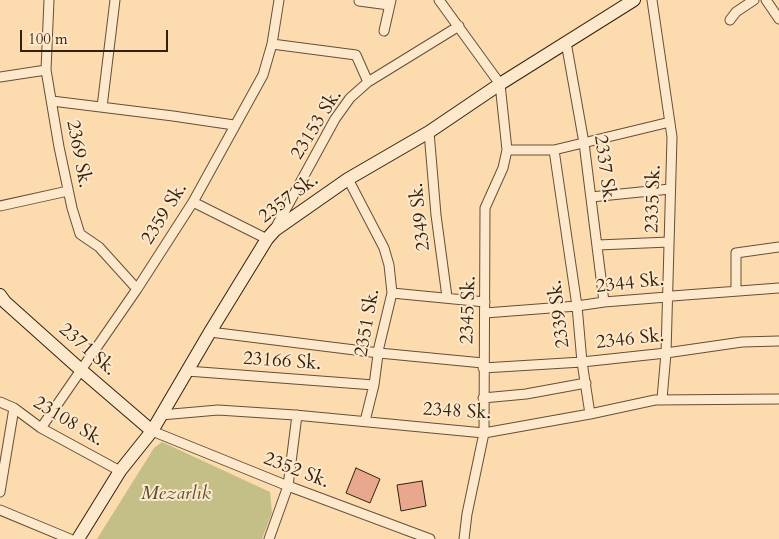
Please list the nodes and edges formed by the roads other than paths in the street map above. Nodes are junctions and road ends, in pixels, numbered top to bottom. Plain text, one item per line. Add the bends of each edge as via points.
1 (49, 0) edge
2 (115, 0) edge
3 (279, 0) edge
4 (439, 0) edge
5 (634, 0) edge
6 (652, 0) edge
7 (754, 0) edge
8 (766, 0) edge
9 (358, 1) edge
10 (390, 2) edge
11 (779, 18) edge
12 (730, 20) dead end
13 (459, 26) junction
14 (384, 31) dead end
15 (566, 42) junction
16 (272, 44) junction
17 (46, 70) junction
18 (0, 77) edge
19 (368, 82) junction
20 (500, 84) junction
21 (52, 101) junction
22 (102, 107) junction
23 (670, 122) junction
24 (234, 125) junction
25 (429, 132) junction
26 (584, 143) junction
27 (507, 150) junction
28 (554, 150) junction
29 (348, 179) junction
30 (670, 189) junction
31 (68, 191) junction
32 (591, 197) junction
33 (193, 202) junction
34 (0, 206) edge
35 (271, 234) junction
36 (668, 242) junction
37 (598, 245) junction
38 (779, 247) edge
39 (779, 288) edge
40 (137, 289) junction
41 (736, 292) junction
42 (392, 293) junction
43 (0, 295) edge
44 (447, 297) junction
45 (667, 298) junction
46 (485, 302) junction
47 (604, 302) junction
48 (577, 306) junction
49 (485, 313) junction
50 (210, 332) junction
51 (779, 340) edge
52 (379, 353) junction
53 (666, 353) junction
54 (582, 362) junction
55 (483, 365) junction
56 (81, 370) junction
57 (187, 371) junction
58 (586, 383) junction
59 (374, 385) junction
60 (484, 398) junction
61 (779, 399) edge
62 (662, 400) junction
63 (0, 402) edge
64 (14, 408) junction
65 (590, 414) junction
66 (161, 415) junction
67 (298, 415) junction
68 (365, 421) junction
69 (41, 428) junction
70 (152, 431) junction
71 (484, 433) junction
72 (120, 471) junction
73 (288, 486) junction
74 (0, 492) edge
75 (0, 510) edge
76 (70, 539) edge
77 (78, 539) edge
78 (269, 539) edge
79 (430, 539) edge
80 (464, 539) edge

1 - 17 street, 2369 Sk.
2 - 22 street
3 - 16 street, 2359 Sk.
4 - 13 street
5 - 15 street, 2357 Sk.
6 - 23 street, 2335 Sk.
7 - 12 street
8 - 11 street
9 - 10 street
10 - 14 street
13 - 19 street, 23153 Sk.
13 - 20 street
15 - 20 street, 2357 Sk.
15 - 26 street, 2337 Sk.
16 - 19 street via 356,55
16 - 24 street, 2359 Sk. via 263,75
17 - 18 street
17 - 21 street, 2369 Sk.
19 - 35 street, 23153 Sk. via 335,118
20 - 25 street, 2357 Sk.
20 - 27 street, 2345 Sk.
21 - 22 street
21 - 31 street, 2369 Sk.
22 - 24 street
23 - 26 street
23 - 30 street, 2335 Sk.
24 - 33 street, 2359 Sk.
25 - 29 street, 2357 Sk.
25 - 44 street, 2349 Sk.
26 - 28 street
26 - 32 street, 2337 Sk.
27 - 28 street
27 - 46 street, 2345 Sk. via 486,208
28 - 48 street, 2339 Sk.
29 - 35 street, 2357 Sk.
29 - 42 street, 2351 Sk. via 384,248
30 - 32 street
30 - 36 street, 2335 Sk.
31 - 34 street
31 - 40 street, 2369 Sk. via 80,234 99,247
32 - 37 street, 2337 Sk.
33 - 35 street
33 - 40 street, 2359 Sk.
35 - 50 street, 2357 Sk.
36 - 37 street
36 - 45 street, 2335 Sk.
37 - 47 street, 2337 Sk.
38 - 41 street via 736,253
39 - 41 street, 2344 Sk.
40 - 56 street, 2359 Sk.
41 - 45 street, 2344 Sk.
42 - 44 street
42 - 52 street, 2351 Sk.
43 - 56 street, 2371 Sk.
44 - 46 street
45 - 47 street, 2344 Sk.
45 - 53 street, 2335 Sk.
46 - 49 street, 2345 Sk.
47 - 48 street, 2344 Sk.
48 - 49 street, 2344 Sk.
48 - 54 street, 2339 Sk.
49 - 55 street, 2345 Sk.
50 - 52 street, 2346 Sk.
50 - 57 street, 2357 Sk.
51 - 53 street, 2346 Sk.
52 - 55 street, 2346 Sk.
52 - 59 street, 2351 Sk.
53 - 54 street, 2346 Sk.
53 - 62 street, 2335 Sk.
54 - 55 street, 2346 Sk.
54 - 58 street, 2339 Sk.
55 - 60 street, 2345 Sk.
56 - 69 street, 2359 Sk.
56 - 70 street, 2371 Sk.
57 - 59 street, 23166 Sk.
57 - 66 street, 2357 Sk.
58 - 60 street
58 - 65 street, 2339 Sk.
59 - 68 street, 2351 Sk.
60 - 71 street, 2345 Sk.
61 - 62 street, 2348 Sk.
62 - 65 street, 2348 Sk.
63 - 64 street, 23108 Sk.
64 - 69 street, 23108 Sk.
64 - 74 street
65 - 71 street, 2348 Sk.
66 - 67 street, 2348 Sk. via 218,410
66 - 70 street, 2357 Sk.
67 - 68 street, 2348 Sk.
67 - 73 street
68 - 71 street, 2348 Sk.
69 - 72 street, 23108 Sk.
70 - 72 street, 2357 Sk.
70 - 73 street, 2352 Sk.
71 - 80 street, 2345 Sk.
72 - 77 street, 2357 Sk.
73 - 78 street
73 - 79 street, 2352 Sk.
75 - 76 street

